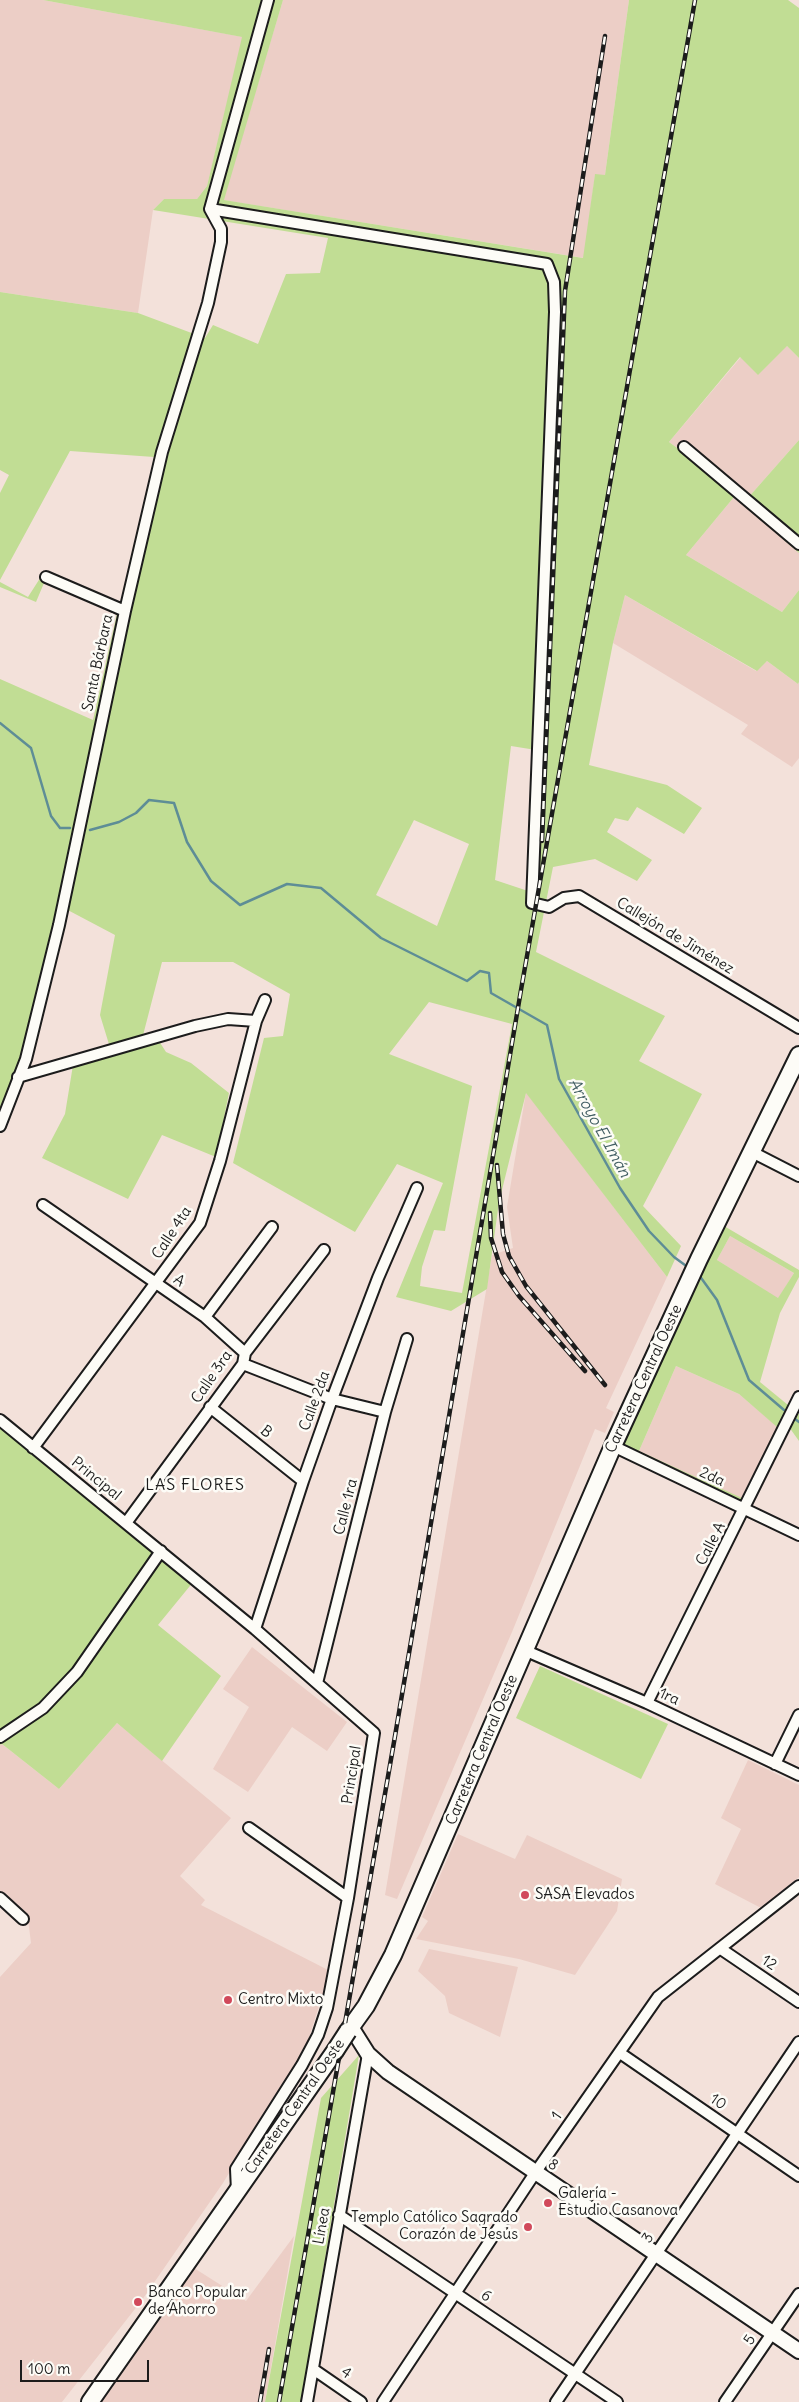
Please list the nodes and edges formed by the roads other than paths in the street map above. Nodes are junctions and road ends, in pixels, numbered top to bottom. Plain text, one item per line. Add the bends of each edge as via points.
1 (268, 0) edge
2 (210, 208) junction
3 (684, 447) dead end
4 (799, 544) edge
5 (46, 577) dead end
6 (125, 611) junction
7 (265, 1000) dead end
8 (256, 1021) junction
9 (799, 1028) edge
10 (799, 1055) edge
11 (18, 1077) junction
12 (0, 1126) edge
13 (752, 1152) junction
14 (799, 1176) edge
15 (416, 1188) dead end
16 (43, 1206) dead end
17 (272, 1227) dead end
18 (324, 1250) dead end
19 (156, 1284) junction
20 (205, 1317) junction
21 (407, 1339) dead end
22 (244, 1358) junction
23 (799, 1397) edge
24 (332, 1398) junction
25 (210, 1407) junction
26 (385, 1412) junction
27 (0, 1420) edge
28 (613, 1446) junction
29 (33, 1448) junction
30 (302, 1481) junction
31 (745, 1509) junction
32 (126, 1523) junction
33 (799, 1535) edge
34 (161, 1551) junction
35 (255, 1629) junction
36 (524, 1650) junction
37 (317, 1683) junction
38 (648, 1703) junction
39 (799, 1716) edge
40 (0, 1737) edge
41 (775, 1764) junction
42 (799, 1775) edge
43 (249, 1828) dead end
44 (799, 1886) edge
45 (0, 1898) edge
46 (348, 1898) junction
47 (23, 1919) dead end
48 (721, 1949) junction
49 (799, 2002) edge
50 (350, 2029) junction
51 (799, 2042) edge
52 (620, 2052) junction
53 (368, 2054) junction
54 (737, 2134) junction
55 (535, 2173) junction
56 (799, 2176) edge
57 (237, 2191) junction
58 (339, 2215) junction
59 (656, 2253) junction
60 (454, 2293) junction
61 (799, 2294) edge
62 (773, 2333) junction
63 (799, 2351) edge
64 (313, 2369) junction
65 (575, 2374) junction
66 (90, 2402) edge
67 (306, 2402) edge
68 (362, 2402) edge
69 (383, 2402) edge
70 (556, 2402) edge
71 (617, 2402) edge
72 (725, 2402) edge

1 - 2 street
2 - 6 street, Santa Bárbara via 221,229 221,242 208,303 162,452
2 - 9 street, Callejón de Jiménez via 547,264 554,282 555,312 532,903 549,907 564,898 579,896
3 - 4 street
5 - 6 street
6 - 11 street, Santa Bárbara via 59,925 26,1059
7 - 8 street, Calle 4ta
8 - 11 street via 228,1019 195,1026
8 - 19 street, Calle 4ta via 220,1161 200,1223
10 - 13 main road, Carretera Central Oeste
11 - 12 street, Santa Bárbara
13 - 14 street
13 - 28 main road, Carretera Central Oeste
15 - 24 street, Calle 2da
16 - 19 street, A
17 - 20 street
18 - 22 street, Calle 3ra
19 - 20 street, A
19 - 29 street, Calle 4ta
20 - 22 street, A
21 - 26 street, Calle 1ra
22 - 24 street, A
22 - 25 street, Calle 3ra
23 - 31 street, Calle A
24 - 26 street, A
24 - 30 street, Calle 2da
25 - 30 street, B
25 - 32 street, Calle 3ra
26 - 37 street, Calle 1ra
27 - 29 street, Principal
28 - 31 street, 2da
28 - 36 main road, Carretera Central Oeste
29 - 32 street, Principal
30 - 35 street, Calle 2da
31 - 33 street, 2da
31 - 38 street, Calle A
32 - 34 street, Principal
34 - 35 street, Principal
34 - 40 street via 77,1672 43,1708
35 - 37 street, Principal
36 - 38 street, 1ra
36 - 50 main road, Carretera Central Oeste via 395,1950
37 - 46 street, Principal via 374,1733
38 - 41 street, 1ra
39 - 41 street
41 - 42 street, 1ra
43 - 46 street
44 - 48 street, 1
45 - 47 street
46 - 57 street, Principal via 318,2035 236,2169
48 - 49 street, 12
48 - 52 street, 1 via 658,1997
50 - 53 street, 8
50 - 57 main road, Carretera Central Oeste, bridge
51 - 54 street, 3
52 - 54 street, 10
52 - 55 street, 1
53 - 55 street, 8 via 388,2072
53 - 58 street, Línea
54 - 56 street, 10
54 - 59 street, 3
55 - 59 street, 8
55 - 60 street, 1
57 - 66 main road, Carretera Central Oeste
58 - 60 street, 6
58 - 64 street, Línea
59 - 62 street, 8
59 - 65 street, 3
60 - 65 street, 6
60 - 69 street, 1
61 - 62 street, 5
62 - 63 street, 8
62 - 72 street, 5
64 - 67 street, Línea
64 - 68 street, 4
65 - 70 street, 3
65 - 71 street, 6

